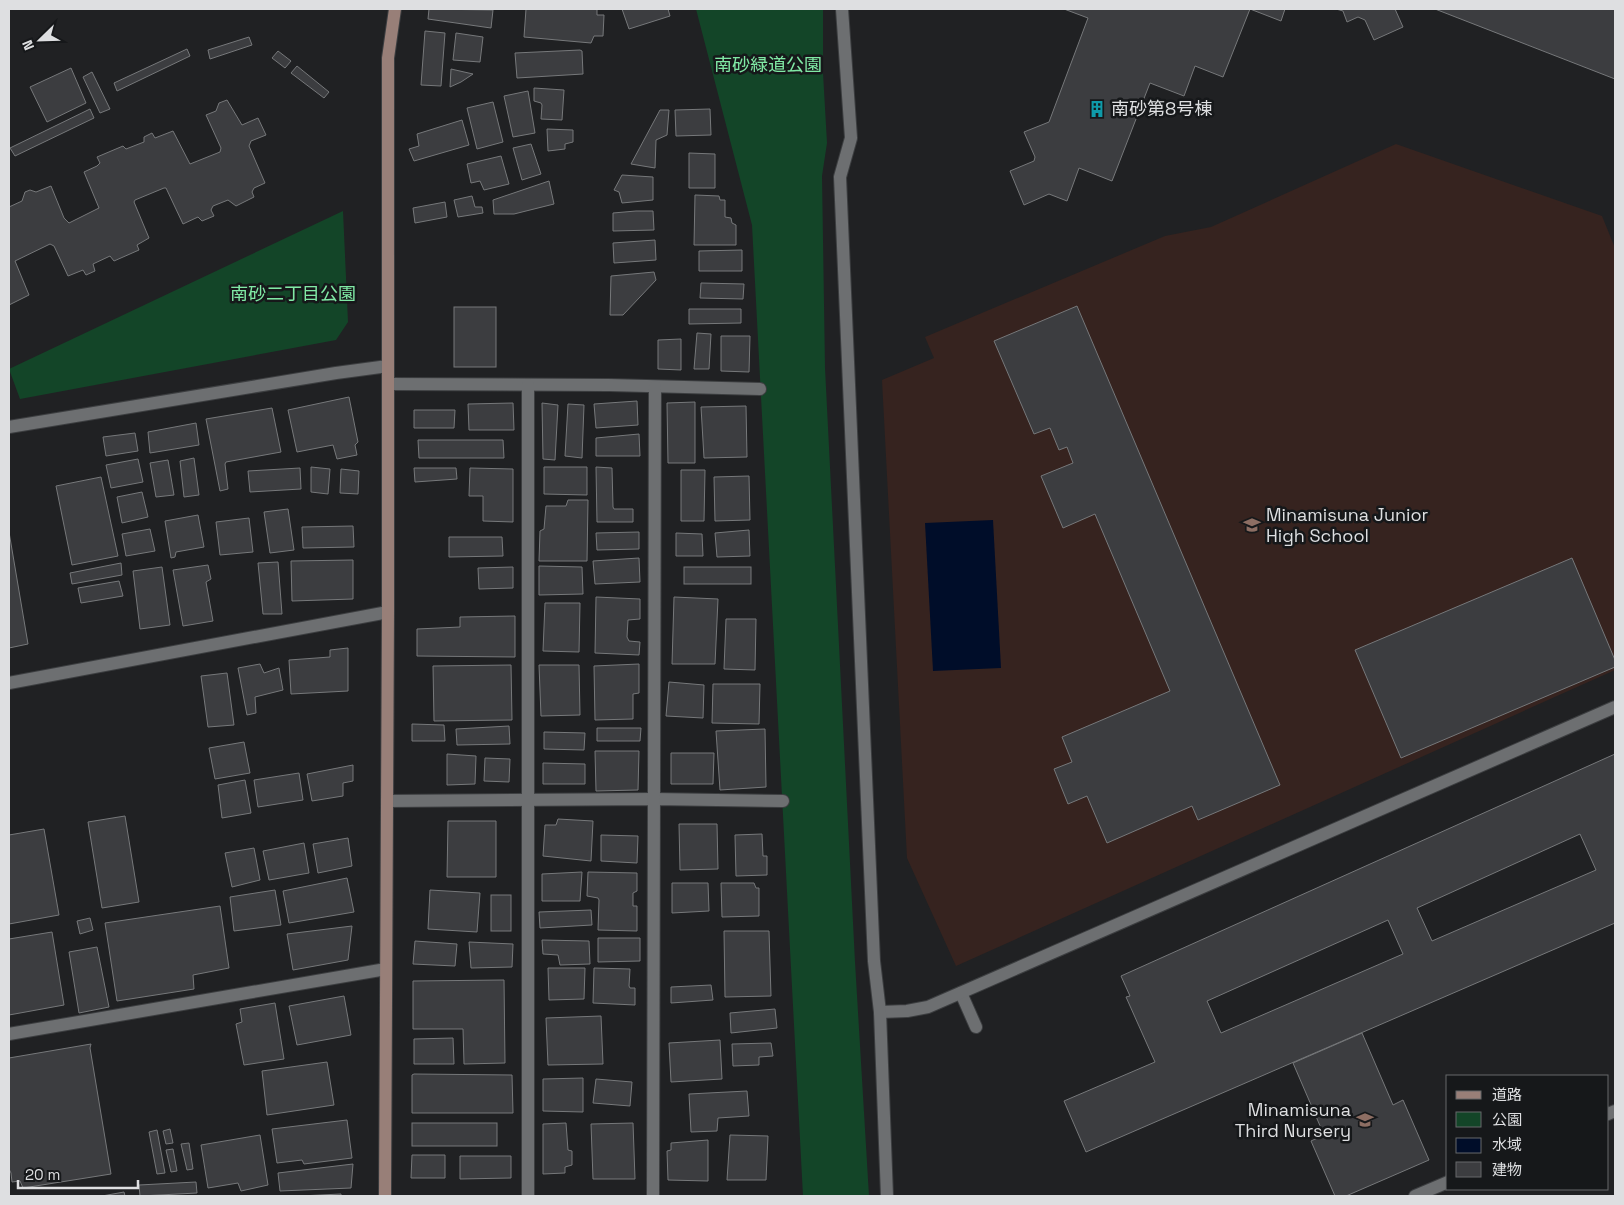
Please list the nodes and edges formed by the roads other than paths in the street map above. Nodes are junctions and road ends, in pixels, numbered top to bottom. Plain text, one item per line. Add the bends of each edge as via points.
1 (395, 9) edge
2 (842, 9) edge
3 (388, 366) junction
4 (388, 384) junction
5 (528, 385) junction
6 (655, 386) junction
7 (760, 389) dead end
8 (9, 427) edge
9 (388, 612) junction
10 (9, 683) edge
11 (1615, 707) edge
12 (654, 799) junction
13 (528, 800) junction
14 (387, 801) junction
15 (783, 801) dead end
16 (386, 969) junction
17 (961, 992) junction
18 (880, 1012) junction
19 (976, 1027) dead end
20 (9, 1034) edge
21 (1446, 1183) edge
22 (385, 1196) edge
23 (528, 1196) edge
24 (653, 1196) edge
25 (887, 1196) edge
26 (1414, 1196) edge

1 - 3 street via 388,58
2 - 18 street via 851,138 840,176 874,961
3 - 4 street
3 - 8 street
4 - 5 street
4 - 9 street
5 - 6 street
5 - 13 street
6 - 7 street
6 - 12 street
9 - 10 street
9 - 14 street
11 - 17 street
12 - 13 street
12 - 15 street
12 - 24 street
13 - 14 street
13 - 23 street
14 - 16 street
16 - 20 street
16 - 22 street
17 - 18 street via 928,1007
17 - 19 street
18 - 25 street
21 - 26 street

